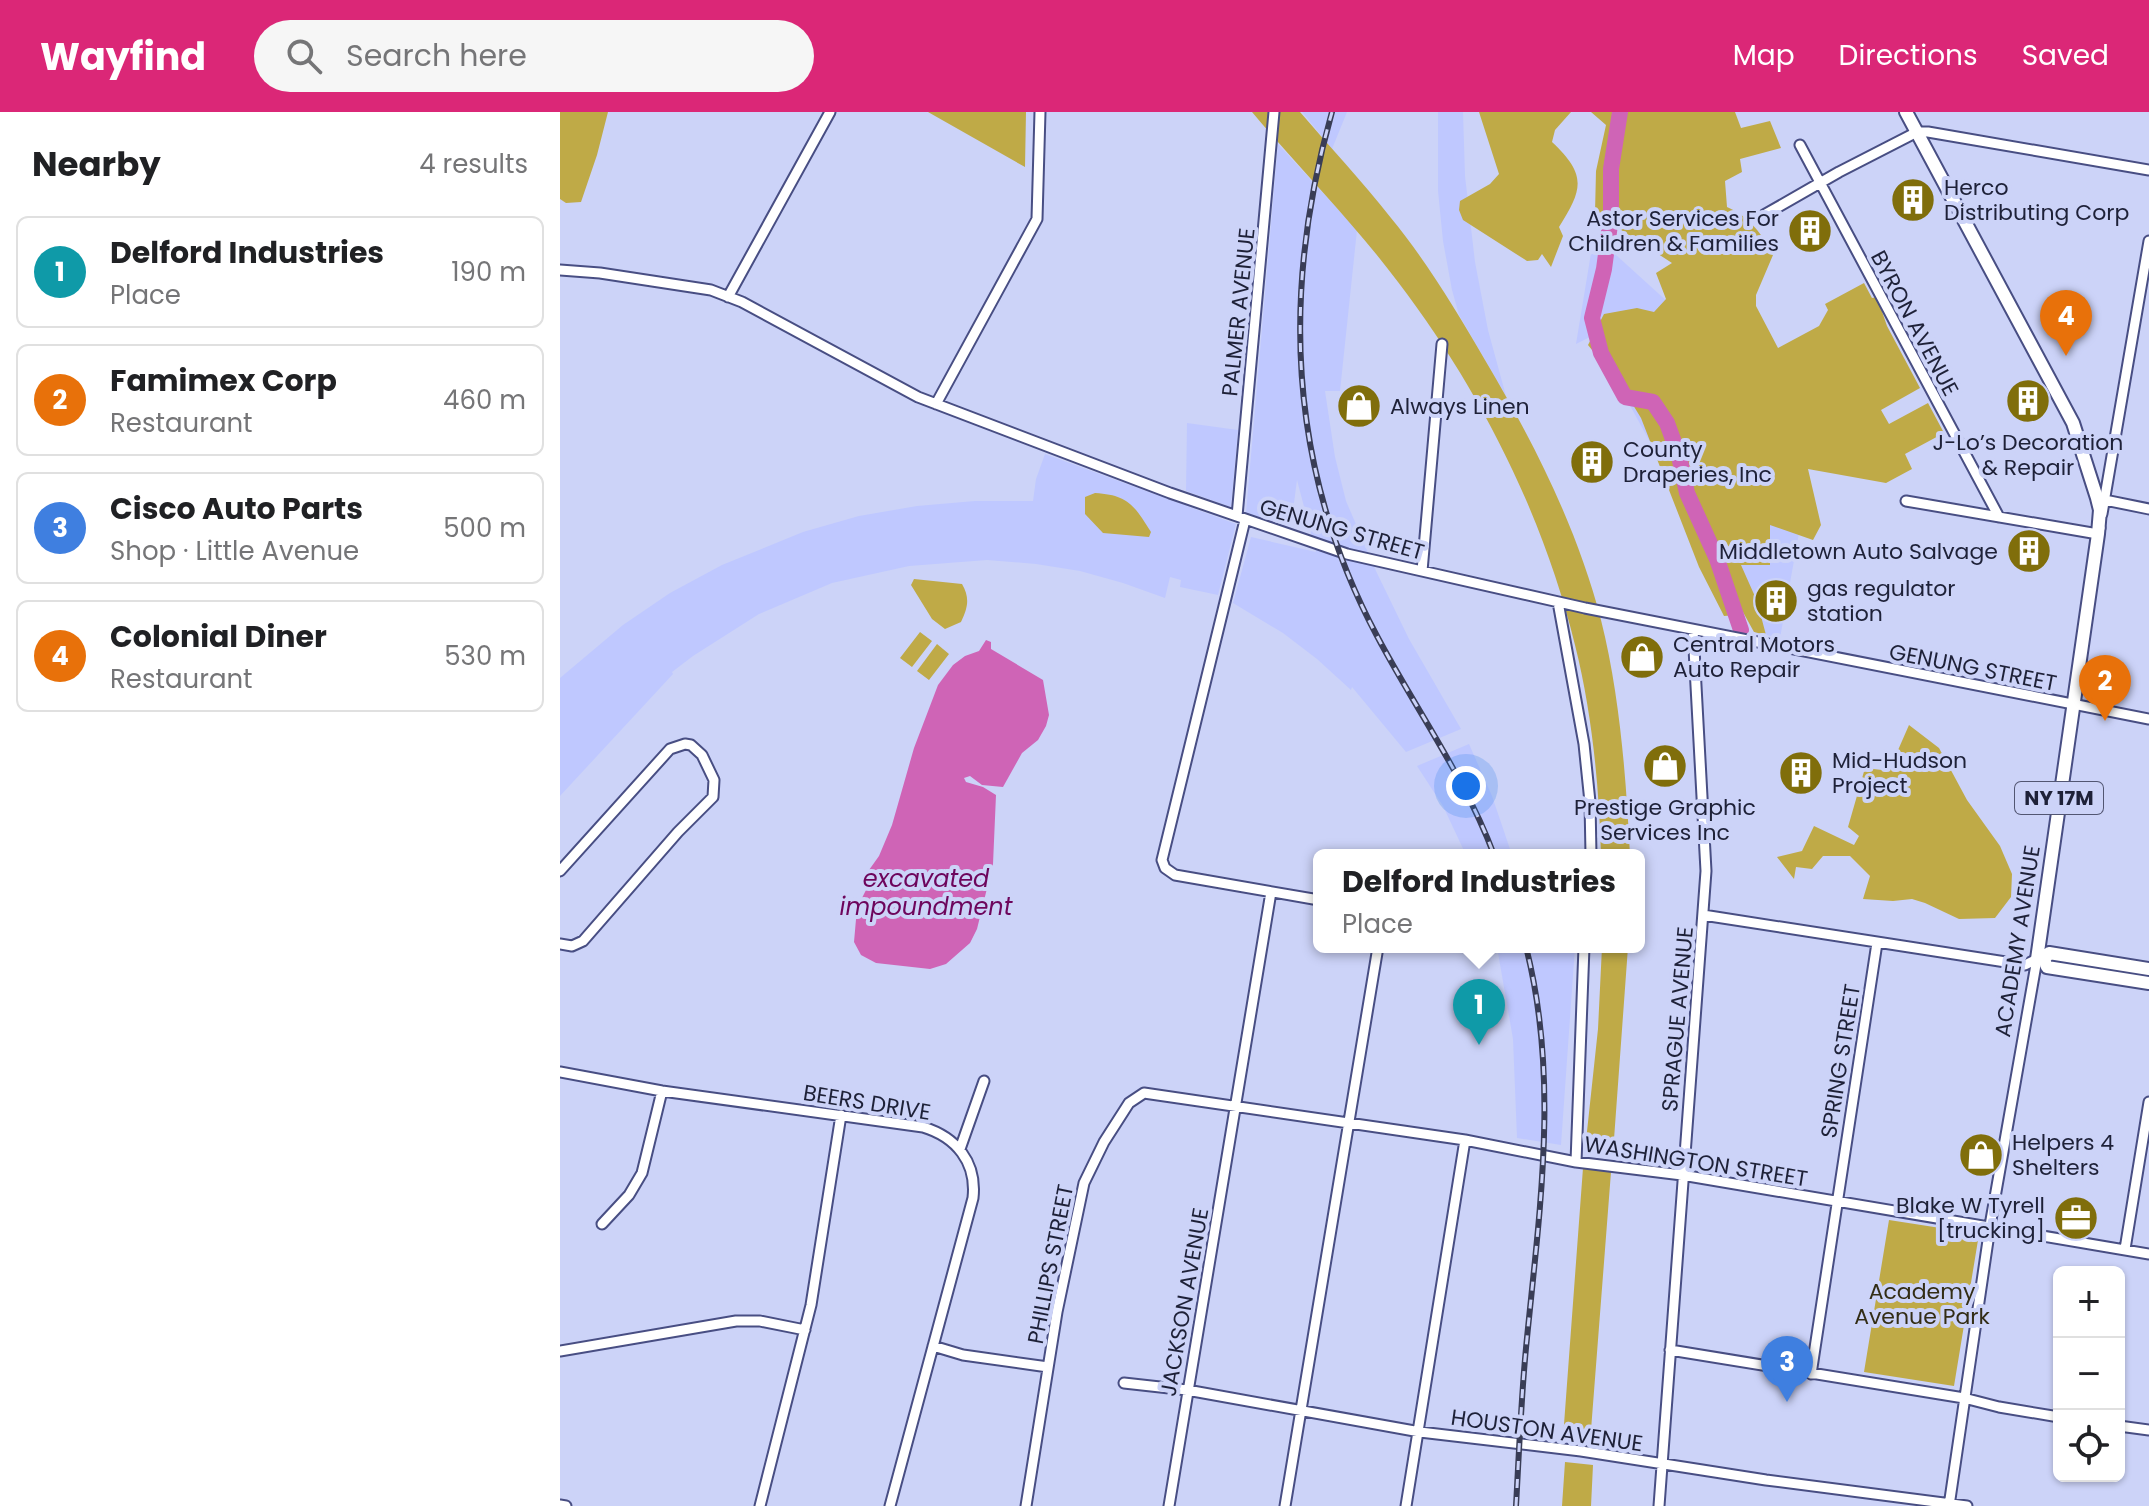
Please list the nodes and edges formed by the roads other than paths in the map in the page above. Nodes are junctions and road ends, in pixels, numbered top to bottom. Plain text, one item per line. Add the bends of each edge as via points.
1 (830, 112) edge
2 (1040, 112) edge
3 (1274, 112) edge
4 (1906, 112) edge
5 (1917, 132) junction
6 (1800, 145) dead end
7 (2149, 170) edge
8 (1820, 182) junction
9 (1764, 215) dead end
10 (2149, 241) edge
11 (560, 270) edge
12 (728, 297) junction
13 (1442, 344) dead end
14 (936, 404) junction
15 (2101, 499) junction
16 (1906, 501) dead end
17 (2149, 509) edge
18 (1999, 517) junction
19 (1241, 518) junction
20 (2098, 534) junction
21 (1422, 571) junction
22 (1558, 602) junction
23 (1693, 630) junction
24 (2073, 705) junction
25 (2149, 719) edge
26 (1591, 849) edge
27 (560, 871) edge
28 (1271, 892) junction
29 (1313, 899) edge
30 (1703, 915) junction
31 (1877, 943) junction
32 (560, 944) edge
33 (1377, 953) edge
34 (1584, 953) edge
35 (2040, 960) junction
36 (2149, 969) edge
37 (2149, 983) edge
38 (560, 1072) edge
39 (984, 1081) dead end
40 (662, 1091) junction
41 (2149, 1102) edge
42 (1237, 1105) junction
43 (841, 1115) junction
44 (1349, 1123) junction
45 (1465, 1140) junction
46 (960, 1149) junction
47 (1576, 1162) junction
48 (1682, 1175) junction
49 (1836, 1201) junction
50 (602, 1224) dead end
51 (1990, 1227) junction
52 (2125, 1249) junction
53 (2149, 1254) edge
54 (805, 1330) junction
55 (933, 1346) junction
56 (1670, 1350) junction
57 (560, 1351) edge
58 (1048, 1367) junction
59 (1811, 1374) junction
60 (1124, 1383) dead end
61 (1187, 1390) junction
62 (1964, 1398) junction
63 (1302, 1409) junction
64 (2053, 1416) edge
65 (2125, 1427) edge
66 (2149, 1430) edge
67 (1420, 1432) junction
68 (1662, 1464) junction
69 (560, 1505) edge
70 (1949, 1505) edge
71 (566, 1506) edge
72 (760, 1506) edge
73 (890, 1506) edge
74 (1026, 1506) edge
75 (1169, 1506) edge
76 (1285, 1506) edge
77 (1406, 1506) edge
78 (1659, 1506) edge
79 (1967, 1506) edge

1 - 12 street
2 - 14 street via 1037,219
3 - 19 street, PALMER AVENUE
4 - 5 main road, NY 17M
5 - 7 street
5 - 8 street
5 - 15 main road, NY 17M via 2073,423
6 - 8 street, BYRON AVENUE
8 - 9 street
8 - 18 street, BYRON AVENUE
10 - 15 street
11 - 12 street, GENUNG STREET via 679,284
12 - 14 street, GENUNG STREET
13 - 21 street
14 - 19 street, GENUNG STREET
15 - 17 street
15 - 20 main road, NY 17M
16 - 18 street
18 - 20 street
19 - 21 street, GENUNG STREET via 1347,554
19 - 28 street via 1162,856 1165,868 1175,875
20 - 24 main road, ACADEMY AVENUE / NY 17M
21 - 22 street, GENUNG STREET
22 - 23 street, GENUNG STREET
22 - 26 street via 1584,744
23 - 24 street, GENUNG STREET
23 - 30 street, SPRAGUE AVENUE via 1706,871
24 - 25 street, GENUNG STREET
24 - 35 main road, ACADEMY AVENUE / NY 17M
27 - 32 street via 670,749 691,745 702,755 714,780 713,797 583,941
28 - 29 street
28 - 42 street, JACKSON AVENUE
30 - 31 street
30 - 48 street, SPRAGUE AVENUE
31 - 35 street via 2025,965
31 - 49 street, SPRING STREET
33 - 44 street
34 - 47 street
35 - 36 main road via 2049,953
35 - 37 main road via 2047,967
35 - 51 street, ACADEMY AVENUE
38 - 40 street, BEERS DRIVE
39 - 46 street
40 - 43 street, BEERS DRIVE
40 - 50 street via 642,1173
41 - 52 street
42 - 44 street, WASHINGTON STREET
42 - 58 street, PHILLIPS STREET via 1150,1093 1129,1103 1084,1183
42 - 61 street, JACKSON AVENUE
43 - 46 street, BEERS DRIVE via 923,1127
43 - 54 street
44 - 45 street, WASHINGTON STREET
44 - 63 street
45 - 47 street, WASHINGTON STREET
45 - 67 street
46 - 55 street via 971,1171 973,1198
47 - 48 street, WASHINGTON STREET
48 - 49 street, WASHINGTON STREET
48 - 56 street, SPRAGUE AVENUE
49 - 51 street, WASHINGTON STREET
49 - 59 street, SPRING STREET
51 - 52 street, WASHINGTON STREET
51 - 62 street, ACADEMY AVENUE
52 - 53 street, WASHINGTON STREET
54 - 57 street via 736,1321
54 - 72 street
55 - 58 street
55 - 73 street
56 - 59 street
56 - 68 street, SPRAGUE AVENUE
58 - 74 street, PHILLIPS STREET
59 - 62 street
60 - 61 street, HOUSTON AVENUE
61 - 63 street, HOUSTON AVENUE
61 - 75 street, JACKSON AVENUE
62 - 64 street
62 - 70 street, ACADEMY AVENUE
63 - 67 street, HOUSTON AVENUE
63 - 76 street
65 - 66 street
67 - 68 street, HOUSTON AVENUE
67 - 77 street
68 - 70 street, HOUSTON AVENUE
68 - 78 street, SPRAGUE AVENUE
69 - 71 street
70 - 79 street, HOUSTON AVENUE

